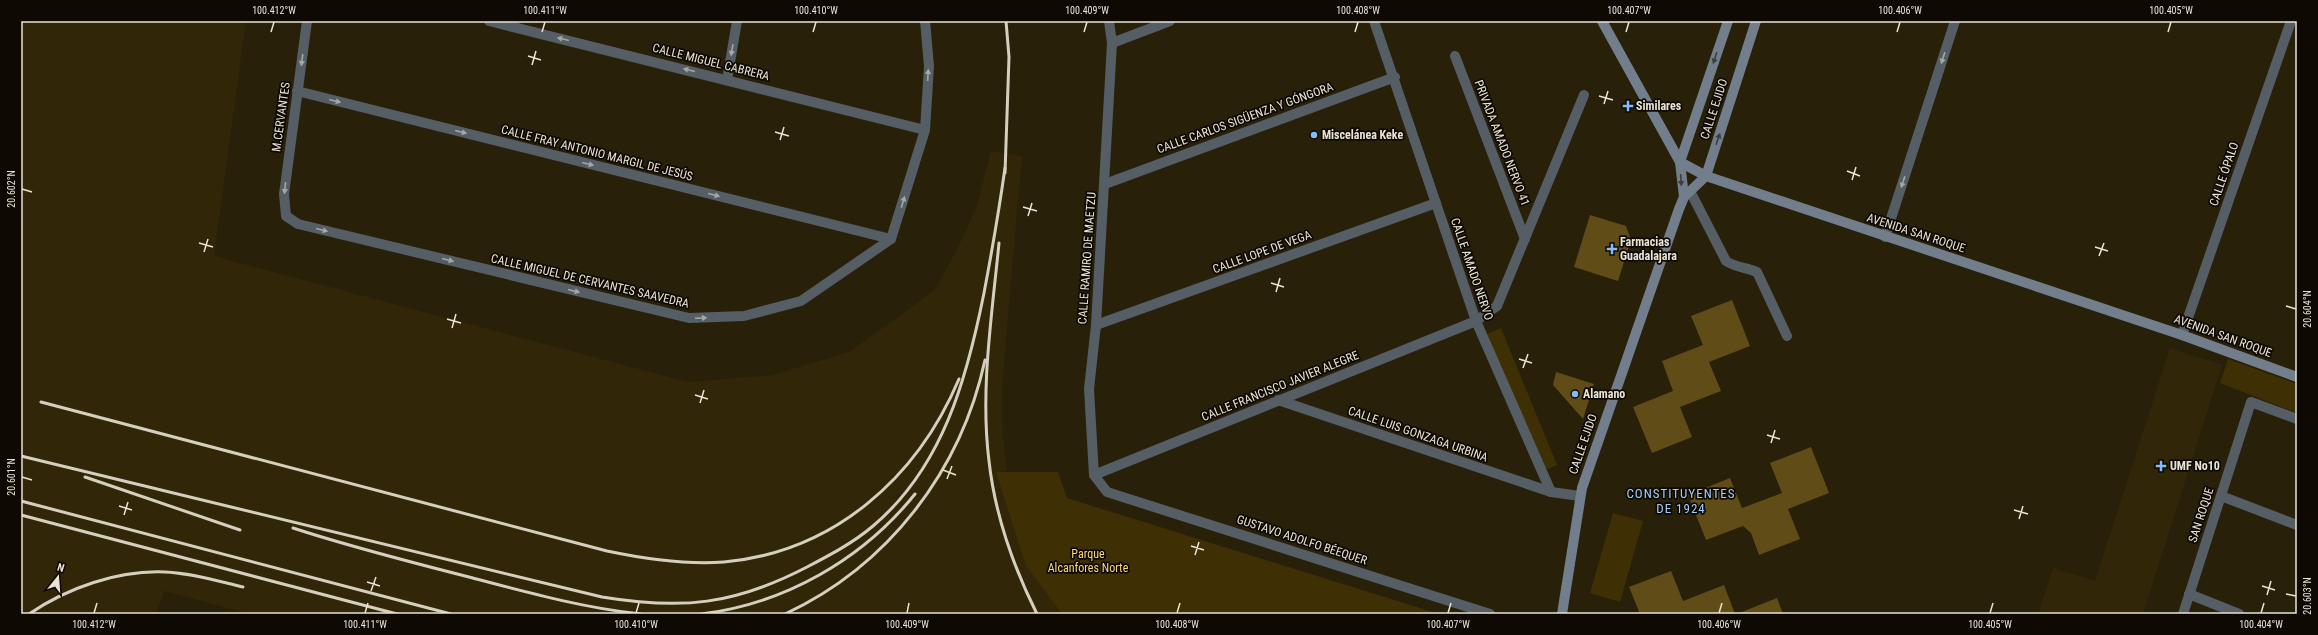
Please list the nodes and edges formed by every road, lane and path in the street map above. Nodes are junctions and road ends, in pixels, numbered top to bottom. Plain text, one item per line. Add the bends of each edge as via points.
1 (307, 21) edge
2 (489, 21) edge
3 (737, 21) edge
4 (925, 21) edge
5 (1109, 21) edge
6 (1170, 21) edge
7 (1374, 21) edge
8 (1602, 21) edge
9 (1728, 21) edge
10 (1756, 21) edge
11 (1955, 21) edge
12 (2291, 22) edge
13 (1112, 43) junction
14 (1455, 56) dead end
15 (1395, 77) junction
16 (727, 80) junction
17 (297, 91) junction
18 (1584, 94) dead end
19 (925, 130) junction
20 (1680, 162) junction
21 (1706, 176) junction
22 (1105, 184) junction
23 (1687, 194) junction
24 (1436, 203) junction
25 (286, 216) joint
26 (1885, 237) junction
27 (891, 239) junction
28 (1525, 239) junction
29 (1476, 321) junction
30 (1096, 325) junction
31 (2182, 335) junction
32 (1787, 336) dead end
33 (2297, 377) edge
34 (1278, 400) junction
35 (2297, 419) edge
36 (1094, 475) junction
37 (1551, 492) junction
38 (1580, 496) junction
39 (2221, 496) junction
40 (2297, 525) edge
41 (2189, 594) junction
42 (1563, 611) edge
43 (1490, 614) edge
44 (2183, 614) edge
45 (2239, 614) edge

1 -> 17 street, M.CERVANTES
16 -> 2 street, CALLE MIGUEL CABRERA
3 -> 16 street
19 -> 4 street via 929,66
5 - 13 street, CALLE RAMIRO DE MAETZU
6 - 13 street
7 - 15 street, CALLE AMADO NERVO
8 - 20 street
9 -> 20 street, CALLE EJIDO
21 -> 10 street, CALLE EJIDO
11 -> 26 street
12 - 31 street, CALLE ÓPALO
13 - 22 street, CALLE RAMIRO DE MAETZU
14 - 28 street, PRIVADA AMADO NERVO 41
15 - 22 street, CALLE CARLOS SIGÜENZA Y GÓNGORA
15 - 24 street, CALLE AMADO NERVO
16 - 19 street, CALLE MIGUEL CABRERA
17 -> 25 street, M.CERVANTES via 284,194
17 -> 27 street, CALLE FRAY ANTONIO MARGIL DE JESÚS
18 - 28 street, PRIVADA AMADO NERVO 41
27 -> 19 street
20 - 21 street, AVENIDA SAN ROQUE
20 -> 23 street, CALLE EJIDO
21 - 23 street, CALLE EJIDO
21 - 26 street, AVENIDA SAN ROQUE
22 - 30 street, CALLE RAMIRO DE MAETZU
23 - 32 street via 1726,261 1735,267 1757,272
23 - 38 street, CALLE EJIDO
24 - 29 street, CALLE AMADO NERVO
24 - 30 street, CALLE LOPE DE VEGA
25 -> 27 street, CALLE MIGUEL DE CERVANTES SAAVEDRA via 298,224 689,318 744,316 801,301
26 - 31 street, AVENIDA SAN ROQUE
28 - 29 street, PRIVADA AMADO NERVO 41 via 1497,306
29 - 34 street, CALLE FRANCISCO JAVIER ALEGRE
29 - 37 street, CALLE AMADO NERVO
30 - 36 street, CALLE RAMIRO DE MAETZU via 1089,389
31 - 33 street, AVENIDA SAN ROQUE
34 - 36 street, CALLE FRANCISCO JAVIER ALEGRE
34 - 37 street, CALLE LUIS GONZAGA URBINA
35 - 39 street, SAN ROQUE via 2251,402
36 - 43 street, GUSTAVO ADOLFO BÉEQUER via 1107,492
37 - 38 street
38 - 42 street, CALLE EJIDO
39 - 40 street
39 - 41 street, SAN ROQUE
41 - 44 street, SAN ROQUE
41 - 45 street

